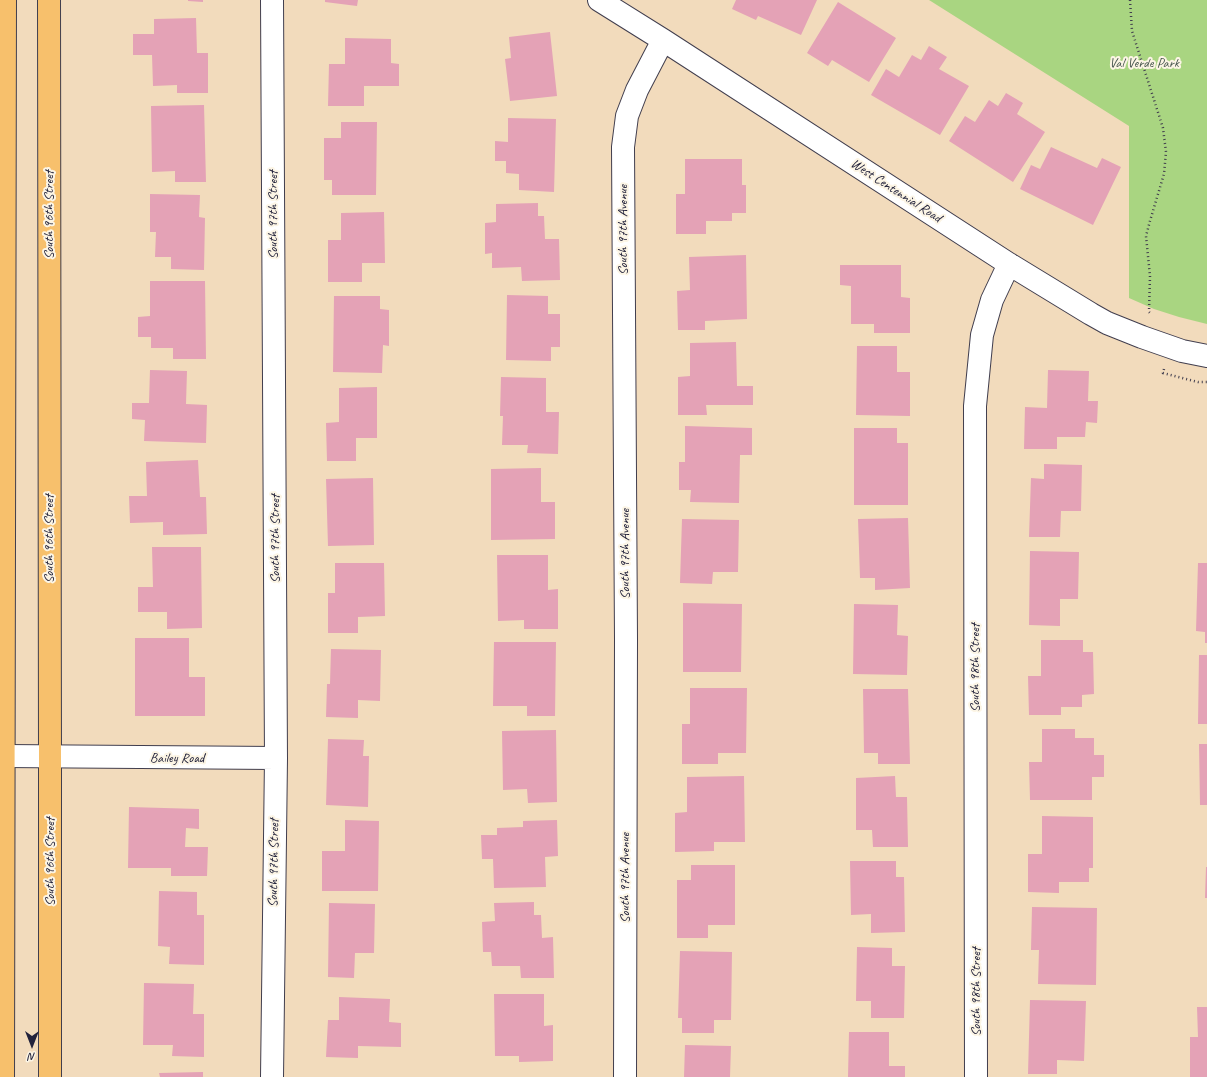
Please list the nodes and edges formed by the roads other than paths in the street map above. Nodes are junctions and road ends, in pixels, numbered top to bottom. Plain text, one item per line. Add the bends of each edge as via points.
1 (6, 0) edge
2 (49, 0) edge
3 (272, 0) edge
4 (599, 0) edge
5 (663, 40) junction
6 (1009, 264) junction
7 (1207, 356) edge
8 (4, 756) junction
9 (50, 756) junction
10 (276, 758) junction
11 (3, 1077) edge
12 (50, 1077) edge
13 (272, 1077) edge
14 (625, 1077) edge
15 (976, 1077) edge

1 - 8 main road
2 - 9 main road, South 96th Street
3 - 10 street, South 97th Street
4 - 5 street, West Centennial Road
5 - 6 street, West Centennial Road
5 - 14 street, South 97th Avenue via 634,97 626,121 623,147
6 - 7 street, West Centennial Road via 1107,323 1142,338
6 - 15 street, South 98th Street via 992,300 982,335 975,406
8 - 9 street, Bailey Road
8 - 11 main road
9 - 10 street, Bailey Road
9 - 12 main road, South 96th Street
10 - 13 street, South 97th Street

